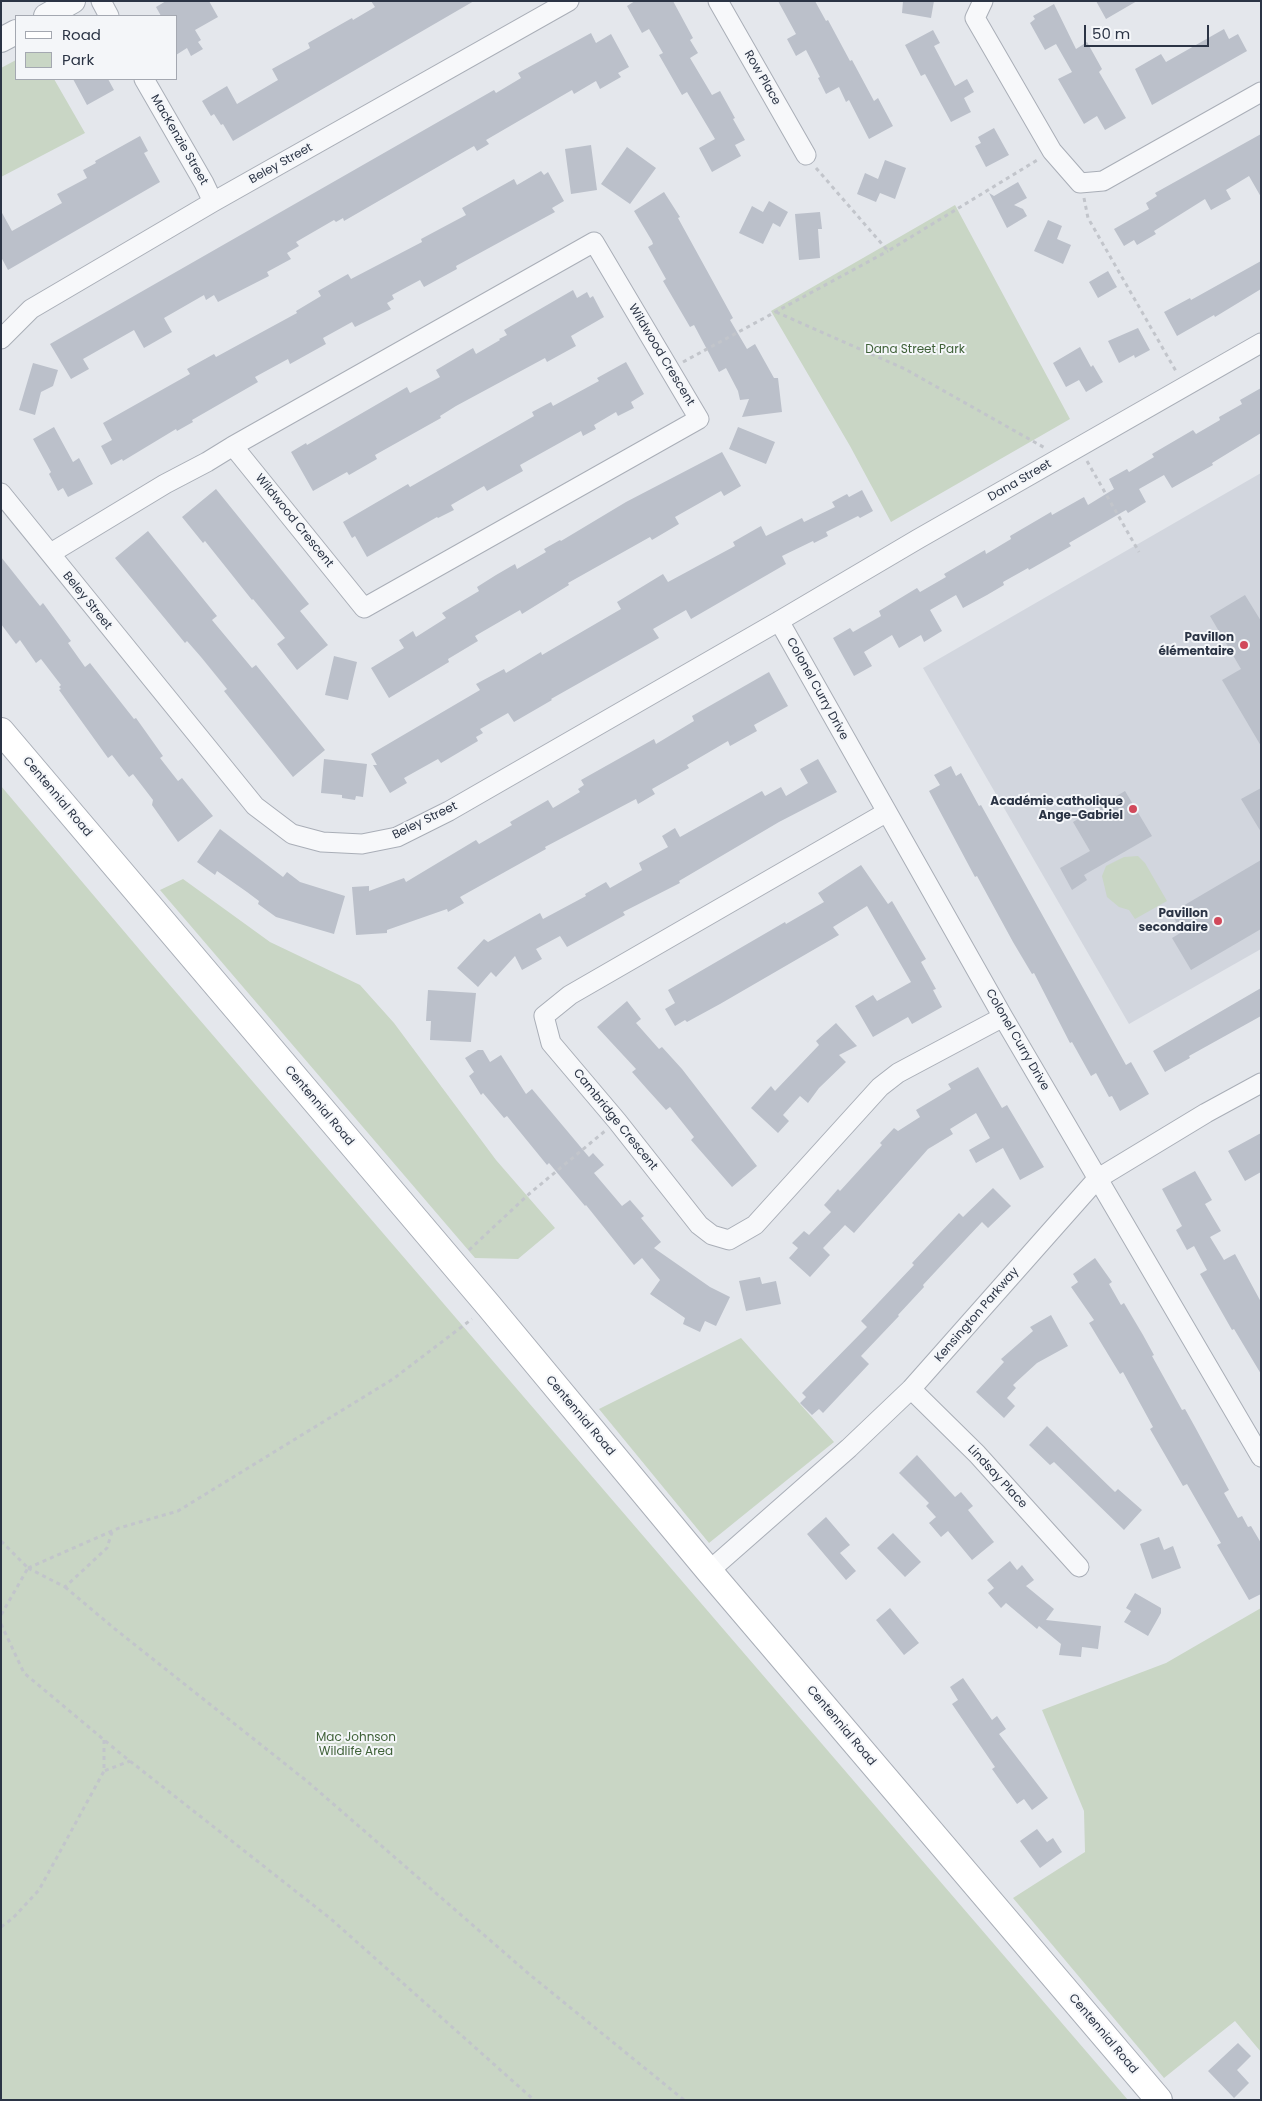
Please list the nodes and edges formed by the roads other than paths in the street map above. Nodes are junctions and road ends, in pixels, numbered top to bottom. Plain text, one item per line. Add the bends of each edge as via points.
1 (73, 1) edge
2 (101, 1) edge
3 (569, 1) edge
4 (718, 1) edge
5 (983, 1) edge
6 (48, 15) edge
7 (108, 15) edge
8 (15, 33) edge
9 (1, 40) edge
10 (145, 80) edge
11 (1261, 92) edge
12 (806, 155) road end
13 (213, 202) junction
14 (1, 339) edge
15 (1261, 343) edge
16 (232, 446) junction
17 (1, 494) edge
18 (51, 553) junction
19 (779, 621) junction
20 (1, 731) edge
21 (887, 812) junction
22 (1003, 1017) junction
23 (1261, 1083) edge
24 (1097, 1179) junction
25 (911, 1389) junction
26 (1261, 1457) edge
27 (1079, 1567) dead end
28 (708, 1571) junction
29 (1160, 2100) edge

1 - 6 street
2 - 7 street
3 - 13 street, Beley Street
4 - 12 street, Row Place
5 - 11 street via 975,18 1052,151 1080,183 1103,181
8 - 9 street
10 - 13 street, MacKenzie Street
13 - 14 street, Beley Street via 31,310
15 - 19 street, Dana Street
16 - 16 street, Wildwood Crescent via 364,608 699,419 594,242
16 - 18 street, Wildwood Crescent
17 - 18 street, Beley Street
18 - 19 street, Beley Street via 255,806 292,834 322,842 362,844 397,837 449,811
19 - 21 street, Colonel Curry Drive
20 - 28 main road, Centennial Road via 489,1306
21 - 22 street, Colonel Curry Drive
21 - 22 street, Cambridge Crescent via 570,995 544,1016 551,1043 699,1226 712,1235 729,1240 755,1225 898,1073
22 - 24 street, Colonel Curry Drive
23 - 24 street, Kensington Parkway
24 - 25 street, Kensington Parkway
24 - 26 street, Colonel Curry Drive
25 - 27 street, Lindsay Place via 976,1454
25 - 28 street, Kensington Parkway via 849,1448
28 - 29 main road, Centennial Road

